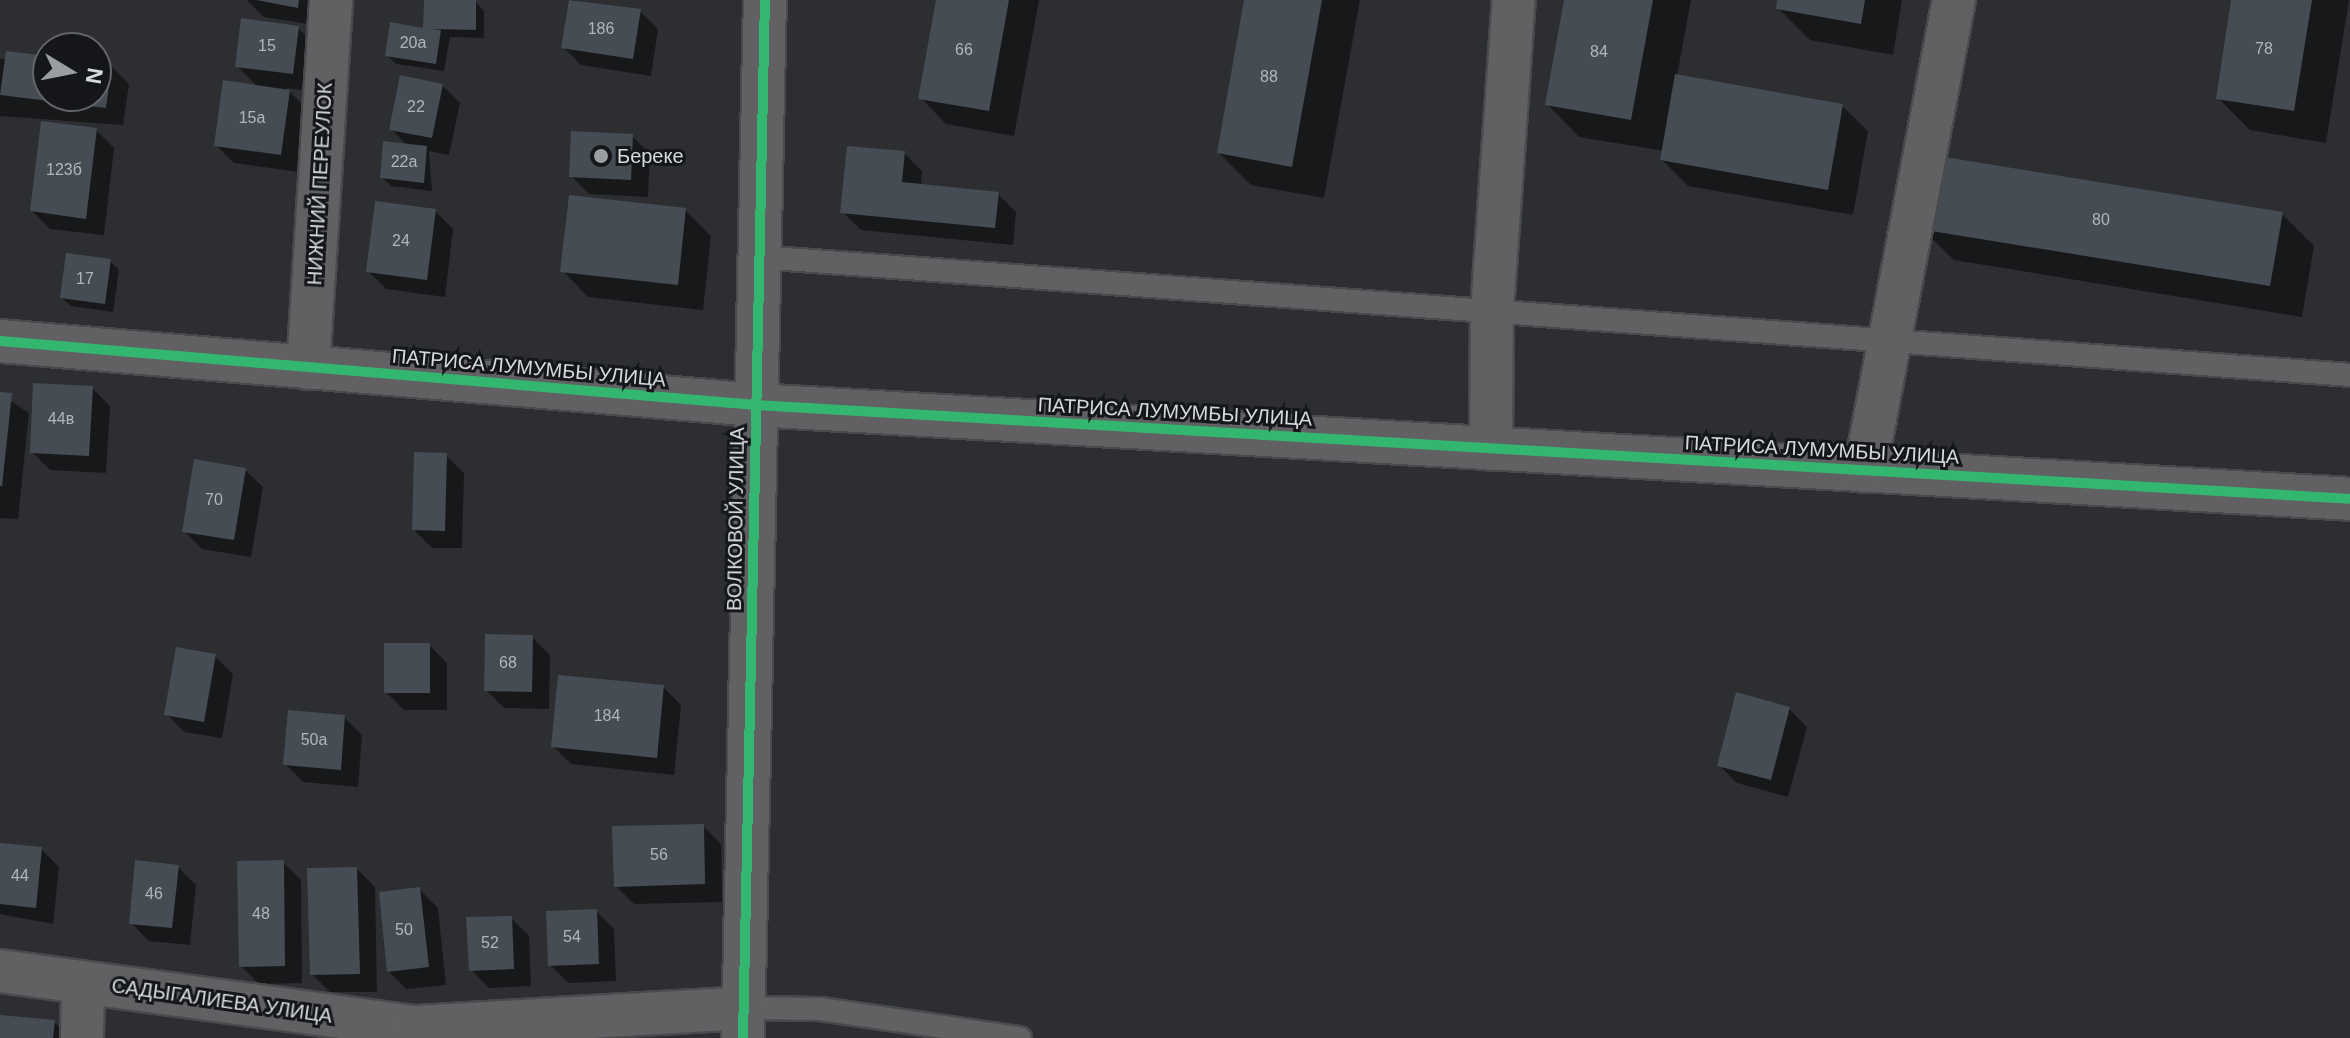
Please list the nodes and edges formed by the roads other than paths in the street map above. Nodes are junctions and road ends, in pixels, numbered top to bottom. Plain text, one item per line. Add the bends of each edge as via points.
1 (331, 0) edge
2 (765, 0) edge
3 (1514, 0) edge
4 (1954, 0) edge
5 (759, 257) junction
6 (1492, 311) junction
7 (0, 341) edge
8 (1887, 342) junction
9 (308, 368) junction
10 (2350, 375) edge
11 (756, 405) junction
12 (1491, 449) junction
13 (1865, 471) junction
14 (2350, 499) edge
15 (0, 971) edge
16 (83, 983) junction
17 (744, 1023) edge
18 (82, 1038) edge
19 (1020, 1038) edge

1 - 9 street, НИЖНИЙ ПЕРЕУЛОК
2 - 5 street, ВОЛКОВОЙ УЛИЦА
3 - 6 street
4 - 8 street
5 - 6 lane
5 - 11 street, ВОЛКОВОЙ УЛИЦА
6 - 8 lane
6 - 12 street
7 - 9 street, ПАТРИСА ЛУМУМБЫ УЛИЦА
8 - 10 lane
8 - 13 street
9 - 11 street, ПАТРИСА ЛУМУМБЫ УЛИЦА
11 - 12 street, ПАТРИСА ЛУМУМБЫ УЛИЦА
11 - 17 street, ВОЛКОВОЙ УЛИЦА
12 - 13 street, ПАТРИСА ЛУМУМБЫ УЛИЦА
13 - 14 street, ПАТРИСА ЛУМУМБЫ УЛИЦА
15 - 16 street, САДЫГАЛИЕВА УЛИЦА
16 - 17 street, САДЫГАЛИЕВА УЛИЦА via 416,1027
16 - 18 street, САДЫГАЛИЕВА УЛИЦА
17 - 19 lane via 820,1009

